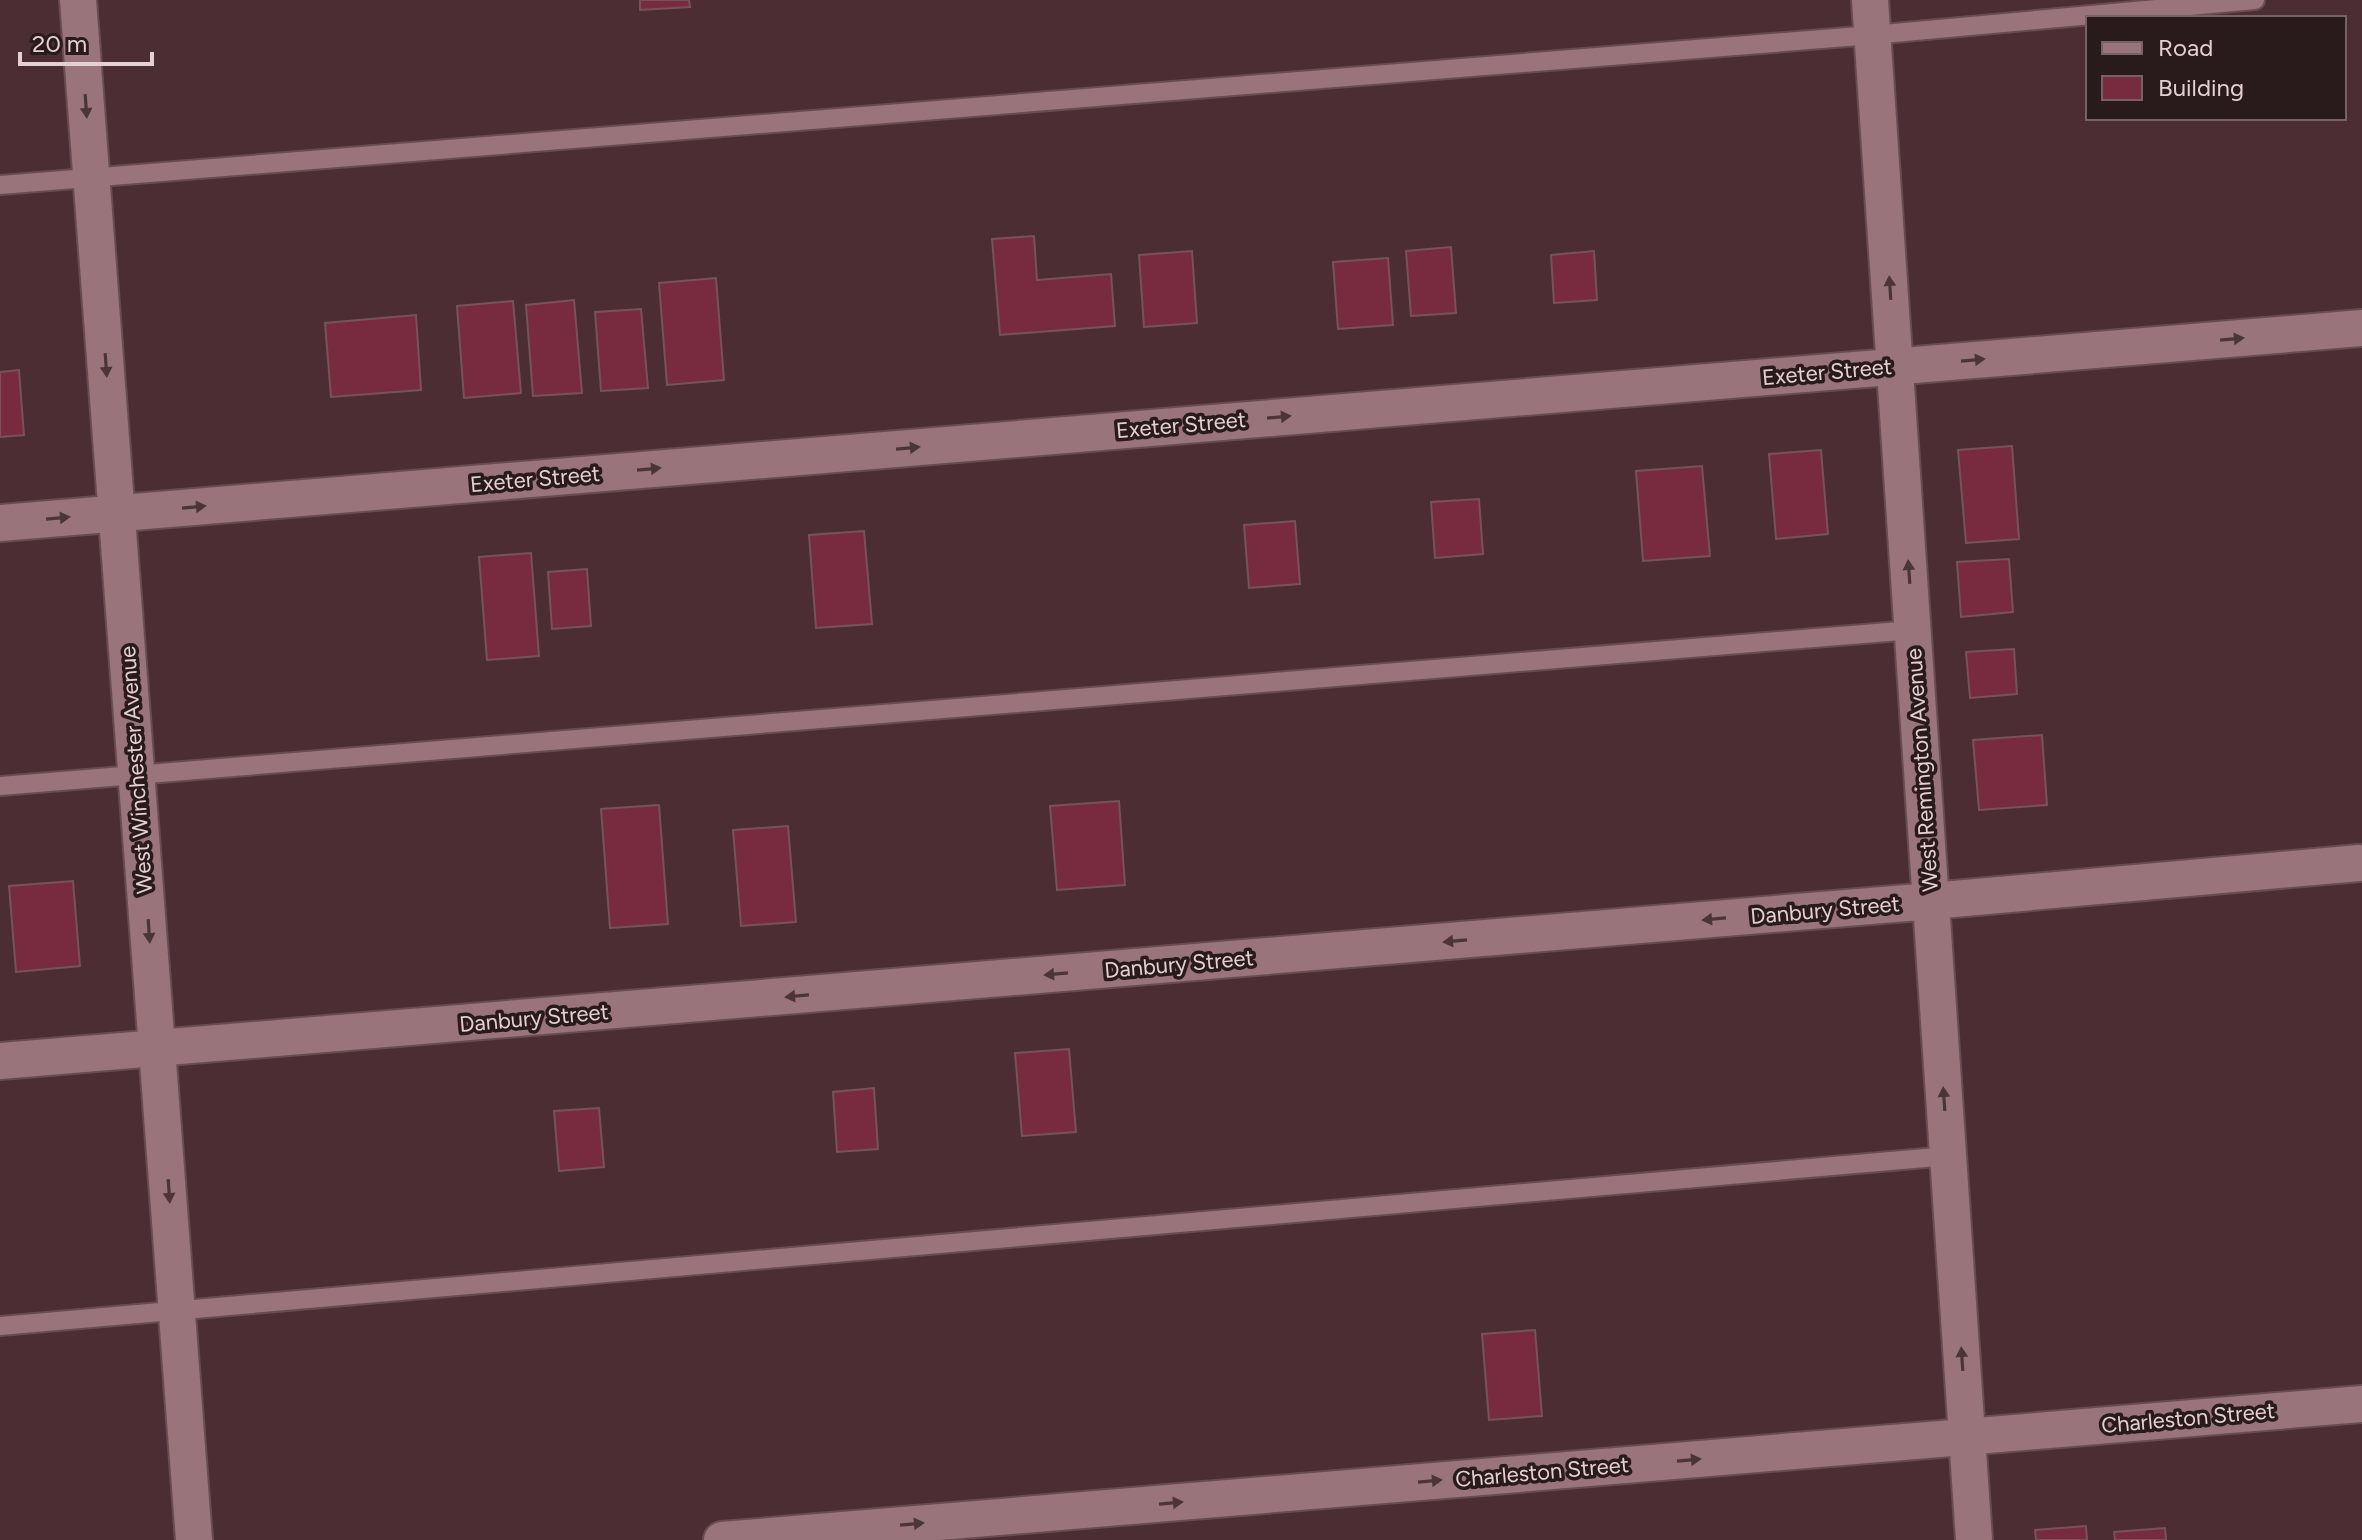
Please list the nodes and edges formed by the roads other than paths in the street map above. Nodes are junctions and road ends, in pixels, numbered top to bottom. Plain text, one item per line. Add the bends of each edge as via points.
1 (78, 0) edge
2 (2255, 0) edge
3 (1871, 17) edge
4 (92, 179) junction
5 (0, 185) edge
6 (2362, 328) edge
7 (1895, 366) junction
8 (117, 513) junction
9 (0, 523) edge
10 (1912, 630) junction
11 (137, 774) junction
12 (0, 786) edge
13 (2359, 863) dead end
14 (1931, 901) junction
15 (158, 1049) junction
16 (0, 1061) edge
17 (1948, 1156) junction
18 (177, 1310) junction
19 (0, 1326) edge
20 (2362, 1404) edge
21 (1967, 1436) junction
22 (194, 1540) edge
23 (722, 1540) edge
24 (1974, 1540) edge

1 -> 4 street, West Winchester Avenue
2 - 3 lane
3 - 4 lane
7 -> 3 street, West Remington Avenue
4 - 5 lane
4 -> 8 street, West Winchester Avenue
7 -> 6 street, Exeter Street
8 -> 7 street, Exeter Street
10 -> 7 street, West Remington Avenue
9 -> 8 street, Exeter Street
8 - 11 street, West Winchester Avenue
10 - 11 lane
10 - 14 street, West Remington Avenue
11 - 12 lane
11 -> 15 street, West Winchester Avenue
13 - 14 street, Danbury Street
14 -> 15 street, Danbury Street
17 -> 14 street, West Remington Avenue
15 - 16 street, Danbury Street
15 -> 18 street, West Winchester Avenue
17 - 18 lane
21 -> 17 street, West Remington Avenue
18 - 19 lane
18 - 22 street, West Winchester Avenue
20 - 21 street, Charleston Street
23 -> 21 street, Charleston Street
21 - 24 street, West Remington Avenue

